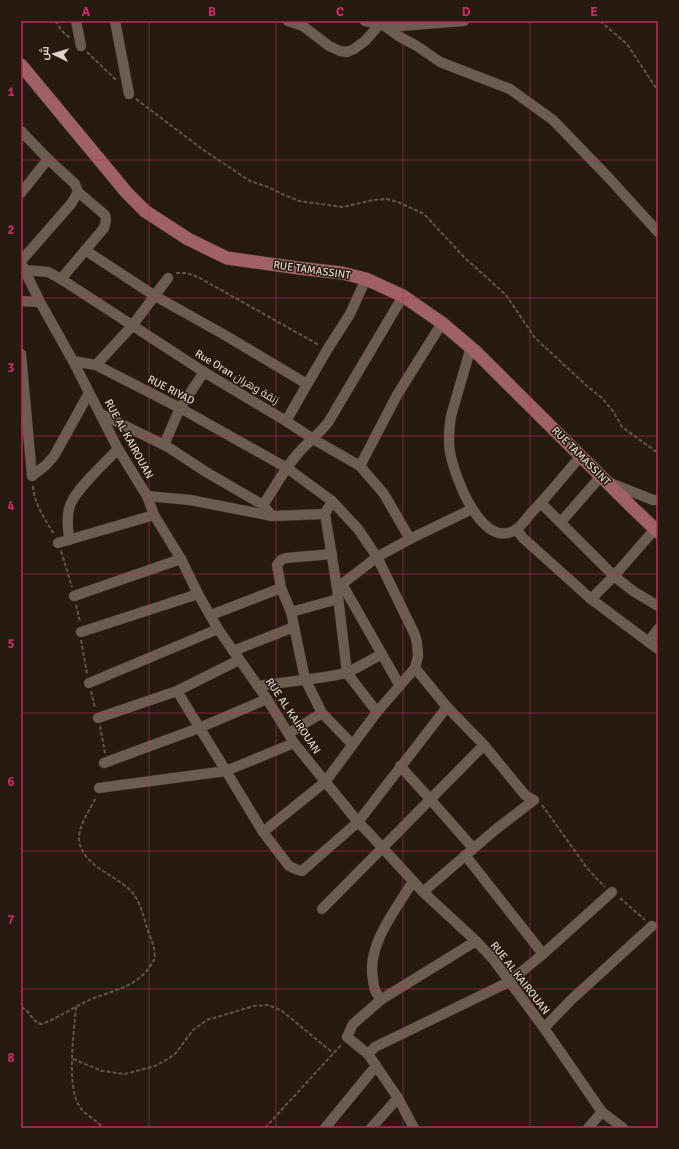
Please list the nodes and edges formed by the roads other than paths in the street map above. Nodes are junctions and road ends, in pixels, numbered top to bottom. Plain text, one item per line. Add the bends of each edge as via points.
1 (76, 21) edge
2 (115, 21) edge
3 (288, 21) edge
4 (365, 21) edge
5 (464, 21) edge
6 (444, 22) edge
7 (304, 23) edge
8 (400, 23) edge
9 (381, 25) junction
10 (81, 46) road end
11 (21, 66) edge
12 (129, 94) road end
13 (21, 131) edge
14 (48, 159) junction
15 (78, 192) junction
16 (21, 193) edge
17 (658, 232) edge
18 (85, 250) junction
19 (22, 265) edge
20 (168, 278) road end
21 (61, 279) junction
22 (366, 279) junction
23 (155, 296) junction
24 (402, 296) junction
25 (21, 301) edge
26 (40, 302) junction
27 (442, 323) junction
28 (132, 326) junction
29 (470, 347) junction
30 (21, 354) edge
31 (73, 361) junction
32 (96, 365) junction
33 (204, 372) junction
34 (22, 383) edge
35 (307, 384) junction
36 (89, 394) junction
37 (180, 408) junction
38 (101, 414) junction
39 (286, 421) junction
40 (313, 439) junction
41 (164, 445) junction
42 (118, 449) junction
43 (581, 456) junction
44 (360, 466) junction
45 (287, 468) junction
46 (604, 479) junction
47 (147, 496) junction
48 (658, 500) edge
49 (332, 501) junction
50 (541, 503) junction
51 (263, 505) junction
52 (472, 509) junction
53 (154, 514) junction
54 (325, 514) junction
55 (272, 516) junction
56 (561, 522) junction
57 (516, 529) junction
58 (657, 530) edge
59 (410, 539) junction
60 (69, 540) junction
61 (58, 543) dead end
62 (332, 554) junction
63 (377, 557) junction
64 (181, 559) junction
65 (614, 576) junction
66 (339, 586) junction
67 (281, 588) junction
68 (198, 594) junction
69 (74, 596) dead end
70 (338, 599) junction
71 (591, 599) junction
72 (658, 606) edge
73 (291, 612) junction
74 (211, 615) junction
75 (294, 627) junction
76 (218, 629) junction
77 (658, 629) edge
78 (81, 632) dead end
79 (648, 642) junction
80 (658, 649) edge
81 (233, 651) junction
82 (382, 654) junction
83 (240, 660) junction
84 (415, 668) junction
85 (348, 673) junction
86 (306, 679) junction
87 (89, 683) dead end
88 (258, 686) junction
89 (400, 686) junction
90 (177, 691) junction
91 (267, 699) junction
92 (447, 707) junction
93 (377, 712) junction
94 (322, 713) junction
95 (98, 718) dead end
96 (199, 728) junction
97 (289, 733) junction
98 (294, 743) junction
99 (352, 744) junction
100 (484, 745) junction
101 (104, 763) dead end
102 (400, 766) junction
103 (226, 771) junction
104 (325, 782) junction
105 (99, 788) dead end
106 (430, 799) junction
107 (358, 822) junction
108 (263, 832) junction
109 (383, 848) junction
110 (469, 852) junction
111 (413, 881) junction
112 (423, 892) junction
113 (612, 892) road end
114 (322, 910) dead end
115 (652, 926) road end
116 (476, 941) junction
117 (543, 954) junction
118 (509, 982) junction
119 (382, 999) junction
120 (544, 1028) junction
121 (368, 1054) junction
122 (376, 1066) junction
123 (398, 1098) junction
124 (602, 1112) junction
125 (325, 1128) edge
126 (371, 1128) edge
127 (414, 1128) edge
128 (588, 1128) edge
129 (623, 1128) edge

1 - 10 street
2 - 12 street
3 - 7 street
4 - 9 street
5 - 6 street
6 - 8 street
7 - 9 street via 329,46 347,52 365,41
8 - 9 street
9 - 17 street via 440,62 510,89 553,120
11 - 22 main road, RUE TAMASSINT via 132,198 145,211 188,238 227,258 342,273
13 - 14 street
14 - 15 street via 75,184
14 - 16 street
15 - 18 street via 105,215 106,220 104,228
15 - 19 street
18 - 21 street
18 - 23 street
19 - 21 street, Rue Oran زنقة وهران via 48,272
19 - 26 street, RUE AL KAIROUAN
20 - 23 street
21 - 28 street, Rue Oran زنقة وهران
22 - 24 main road, RUE TAMASSINT
22 - 35 street via 350,314
23 - 28 street
23 - 35 street
24 - 27 main road, RUE TAMASSINT
24 - 40 street via 329,421
25 - 26 street
26 - 31 street, RUE AL KAIROUAN
27 - 29 main road, RUE TAMASSINT
27 - 44 street via 397,395
28 - 32 street
28 - 33 street, Rue Oran زنقة وهران
29 - 43 main road, RUE TAMASSINT
29 - 52 street via 451,416 449,440 455,468
30 - 34 street
31 - 32 street, RUE RIYAD
31 - 36 street, RUE AL KAIROUAN
32 - 37 street, RUE RIYAD
33 - 37 street
33 - 39 street, Rue Oran زنقة وهران
34 - 36 street via 32,476 54,456
35 - 39 street
36 - 38 street, RUE AL KAIROUAN
37 - 41 street
37 - 45 street, RUE RIYAD
38 - 41 street
38 - 42 street, RUE AL KAIROUAN
39 - 40 street, Rue Oran زنقة وهران
40 - 44 street, Rue Oran زنقة وهران
40 - 45 street via 304,446
41 - 51 street
42 - 47 street, RUE AL KAIROUAN
42 - 60 street via 81,488 71,503 68,512
43 - 46 main road, RUE TAMASSINT
43 - 50 street
44 - 59 street, Rue Oran زنقة وهران via 384,494
45 - 49 street, RUE RIYAD
45 - 51 street
46 - 48 street
46 - 56 street
46 - 58 main road, RUE TAMASSINT
47 - 53 street, RUE AL KAIROUAN
47 - 55 street via 190,500
49 - 54 street
49 - 63 street, RUE RIYAD via 358,529
50 - 56 street
50 - 57 street
51 - 55 street
52 - 57 street via 493,531 501,533
52 - 59 street
53 - 60 street
53 - 64 street, RUE AL KAIROUAN
54 - 55 street
54 - 62 street
56 - 65 street
57 - 71 street
58 - 65 street
59 - 63 street
60 - 61 street
62 - 66 street
62 - 67 street via 281,560 277,565
63 - 66 street
63 - 84 street, RUE RIYAD via 415,635 418,656
64 - 68 street, RUE AL KAIROUAN
64 - 69 street
65 - 71 street
65 - 72 street
66 - 70 street
66 - 82 street
67 - 73 street
67 - 74 street
68 - 74 street, RUE AL KAIROUAN
68 - 78 street
70 - 73 street
70 - 85 street
71 - 79 street
73 - 75 street
74 - 76 street, RUE AL KAIROUAN
75 - 81 street
75 - 86 street
76 - 81 street, RUE AL KAIROUAN
76 - 87 street
77 - 79 street
79 - 80 street
81 - 83 street, RUE AL KAIROUAN
82 - 85 street
82 - 89 street
83 - 88 street, RUE AL KAIROUAN
83 - 90 street
84 - 89 street
84 - 92 street
85 - 86 street
85 - 93 street
86 - 88 street
86 - 94 street
88 - 91 street, RUE AL KAIROUAN
89 - 93 street
90 - 95 street
90 - 96 street
91 - 96 street
91 - 97 street, RUE AL KAIROUAN
92 - 100 street
92 - 102 street
93 - 99 street
94 - 97 street
94 - 99 street
96 - 101 street
96 - 103 street
97 - 98 street, RUE AL KAIROUAN
98 - 103 street
98 - 104 street, RUE AL KAIROUAN
99 - 104 street
100 - 106 street
100 - 110 street via 525,794 534,800
102 - 106 street
102 - 107 street
103 - 105 street
103 - 108 street
104 - 107 street, RUE AL KAIROUAN
104 - 108 street
106 - 109 street
106 - 110 street
107 - 108 street via 302,871 290,866
107 - 109 street, RUE AL KAIROUAN
109 - 111 street, RUE AL KAIROUAN
109 - 114 street
110 - 112 street
110 - 117 street
111 - 112 street, RUE AL KAIROUAN
111 - 119 street via 378,938 373,956 372,975 375,991
112 - 116 street, RUE AL KAIROUAN
113 - 117 street
115 - 120 street
116 - 118 street, RUE AL KAIROUAN
116 - 119 street
117 - 118 street
118 - 120 street, RUE AL KAIROUAN
118 - 121 street via 375,1048
119 - 121 street via 353,1024 347,1037
120 - 124 street, RUE AL KAIROUAN
121 - 122 street
122 - 123 street
122 - 125 street
123 - 126 street
123 - 127 street
124 - 128 street
124 - 129 street, RUE AL KAIROUAN

